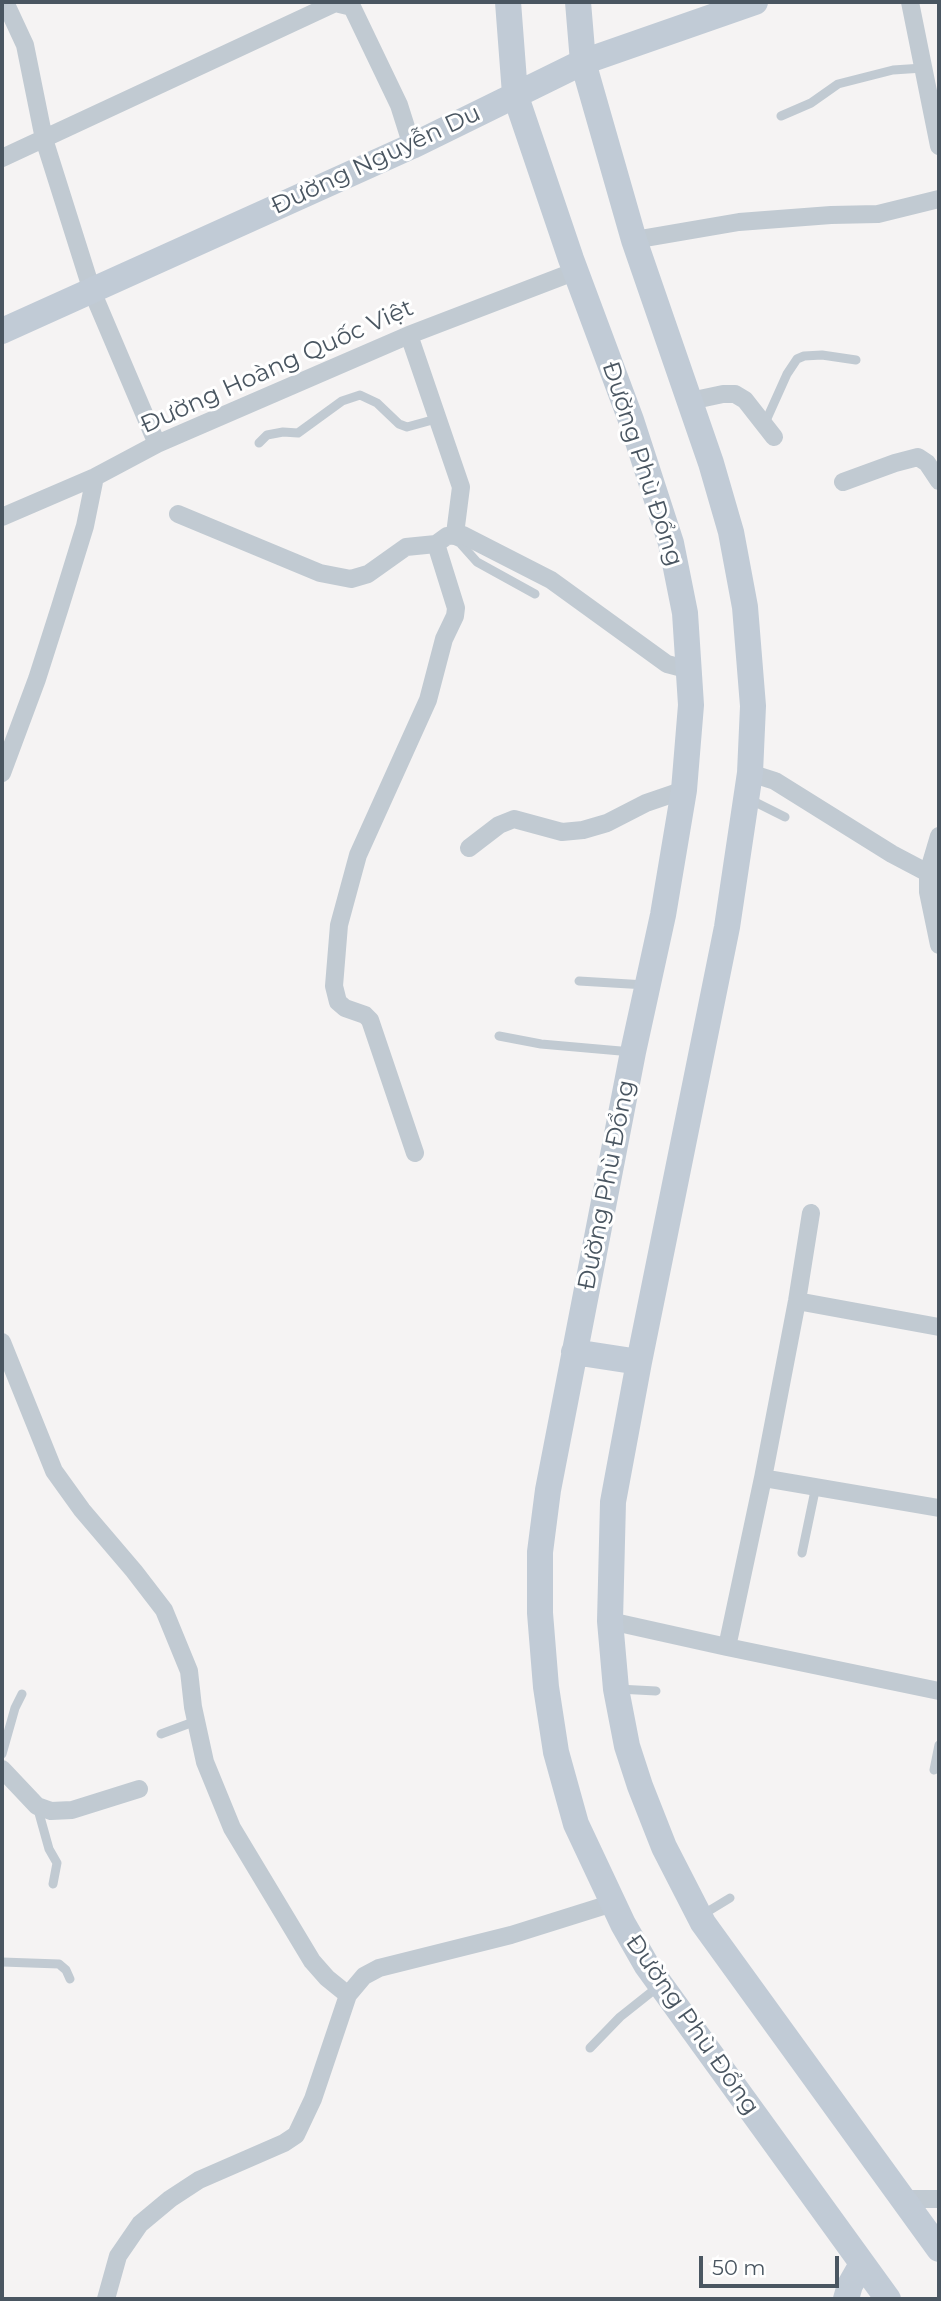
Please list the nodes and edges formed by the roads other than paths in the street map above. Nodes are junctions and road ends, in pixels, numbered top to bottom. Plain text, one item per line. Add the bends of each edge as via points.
1 (5, 2) edge
2 (508, 2) edge
3 (578, 2) edge
4 (755, 2) edge
5 (910, 2) edge
6 (583, 62) junction
7 (923, 68) junction
8 (515, 94) junction
9 (781, 116) dead end
10 (44, 139) junction
11 (412, 146) junction
12 (939, 146) edge
13 (2, 158) edge
14 (939, 199) edge
15 (634, 240) junction
16 (576, 271) junction
17 (92, 291) junction
18 (2, 331) edge
19 (408, 335) junction
20 (856, 360) dead end
21 (690, 401) junction
22 (436, 419) junction
23 (769, 430) joint
24 (259, 443) dead end
25 (157, 444) junction
26 (95, 477) junction
27 (939, 481) edge
28 (843, 482) dead end
29 (178, 514) dead end
30 (2, 517) edge
31 (446, 538) junction
32 (535, 594) dead end
33 (690, 670) junction
34 (2, 773) edge
35 (749, 786) junction
36 (684, 790) junction
37 (785, 817) dead end
38 (939, 836) edge
39 (469, 848) dead end
40 (928, 873) junction
41 (939, 945) edge
42 (579, 981) dead end
43 (647, 985) junction
44 (499, 1036) dead end
45 (633, 1052) junction
46 (415, 1153) dead end
47 (811, 1213) dead end
48 (797, 1301) junction
49 (939, 1327) edge
50 (2, 1342) edge
51 (574, 1352) junction
52 (639, 1362) junction
53 (763, 1478) junction
54 (816, 1486) junction
55 (939, 1508) edge
56 (802, 1553) dead end
57 (610, 1622) junction
58 (727, 1647) junction
59 (616, 1689) junction
60 (656, 1691) dead end
61 (939, 1691) edge
62 (22, 1694) dead end
63 (196, 1720) junction
64 (160, 1734) dead end
65 (939, 1745) edge
66 (2, 1754) edge
67 (2, 1769) edge
68 (934, 1770) dead end
69 (139, 1788) dead end
70 (37, 1806) junction
71 (53, 1884) dead end
72 (730, 1898) dead end
73 (613, 1903) junction
74 (699, 1917) junction
75 (2, 1962) edge
76 (69, 1979) dead end
77 (660, 1985) junction
78 (348, 1995) junction
79 (590, 2048) dead end
80 (902, 2199) junction
81 (939, 2200) edge
82 (939, 2249) edge
83 (862, 2264) junction
84 (106, 2299) edge
85 (846, 2299) edge
86 (888, 2299) edge

1 - 10 street via 25,45
2 - 8 main road, Đường Phù Đổng
3 - 6 main road
4 - 6 main road, Đường Nguyễn Du
5 - 7 street
6 - 8 main road, Đường Nguyễn Du
6 - 15 main road
7 - 9 lane via 893,70 838,84
7 - 12 street
8 - 11 main road, Đường Nguyễn Du
8 - 16 main road, Đường Phù Đổng
10 - 11 street via 335,3 352,7 399,105
10 - 13 street
10 - 17 street
11 - 17 main road, Đường Nguyễn Du
14 - 15 street via 878,214 739,222
15 - 21 main road
16 - 19 street, Đường Hoàng Quốc Việt
16 - 33 main road, Đường Phù Đổng via 671,543
17 - 18 main road, Đường Nguyễn Du
17 - 25 street
19 - 22 street
19 - 25 street, Đường Hoàng Quốc Việt
20 - 23 lane via 822,355 797,359 787,374
21 - 23 street via 735,394
21 - 35 main road via 731,532 745,607 753,706
22 - 24 lane via 407,427 360,395 342,401 298,433 267,436
22 - 31 street via 461,487
25 - 26 street, Đường Hoàng Quốc Việt
26 - 30 street, Đường Hoàng Quốc Việt
26 - 34 street via 60,607
27 - 28 street via 918,457
29 - 31 street via 320,573 351,579 368,574 406,547
31 - 32 lane via 460,543 477,562
31 - 33 street via 463,534 551,580 667,664
31 - 46 street via 455,617 444,639 428,700 358,855 339,925 334,986 338,1002 370,1020
33 - 36 main road, Đường Phù Đổng via 691,723
35 - 37 lane
35 - 40 street via 775,781
35 - 52 main road via 727,927
36 - 39 street via 583,830 562,832 514,819
36 - 43 main road, Đường Phù Đổng
38 - 40 street
40 - 41 street
42 - 43 lane
43 - 45 main road, Đường Phù Đổng
44 - 45 lane via 541,1045
45 - 51 main road, Đường Phù Đổng
47 - 48 street
48 - 49 street
48 - 53 street
50 - 63 street via 54,1471 164,1610 189,1671
51 - 52 main road
51 - 73 main road, Đường Phù Đổng via 548,1490 540,1552 540,1613 556,1752 576,1824
52 - 57 main road via 613,1502
53 - 54 street
53 - 58 street
54 - 55 street
54 - 56 lane
57 - 58 street
57 - 59 main road
58 - 61 street
59 - 60 lane
59 - 74 main road via 640,1786
62 - 66 lane
63 - 64 lane
63 - 78 street via 205,1762 232,1828 312,1961
65 - 68 lane
67 - 70 street
69 - 70 street via 72,1810
70 - 71 lane via 57,1863
72 - 74 lane
73 - 77 main road, Đường Phù Đổng
73 - 78 street via 511,1935 379,1968 364,1976
74 - 80 main road
75 - 76 lane via 59,1964
77 - 79 lane
77 - 83 main road, Đường Phù Đổng
78 - 84 street via 296,2135 199,2180 140,2224 118,2256
80 - 81 street
80 - 82 main road
83 - 85 main road
83 - 86 main road, Đường Phù Đổng

